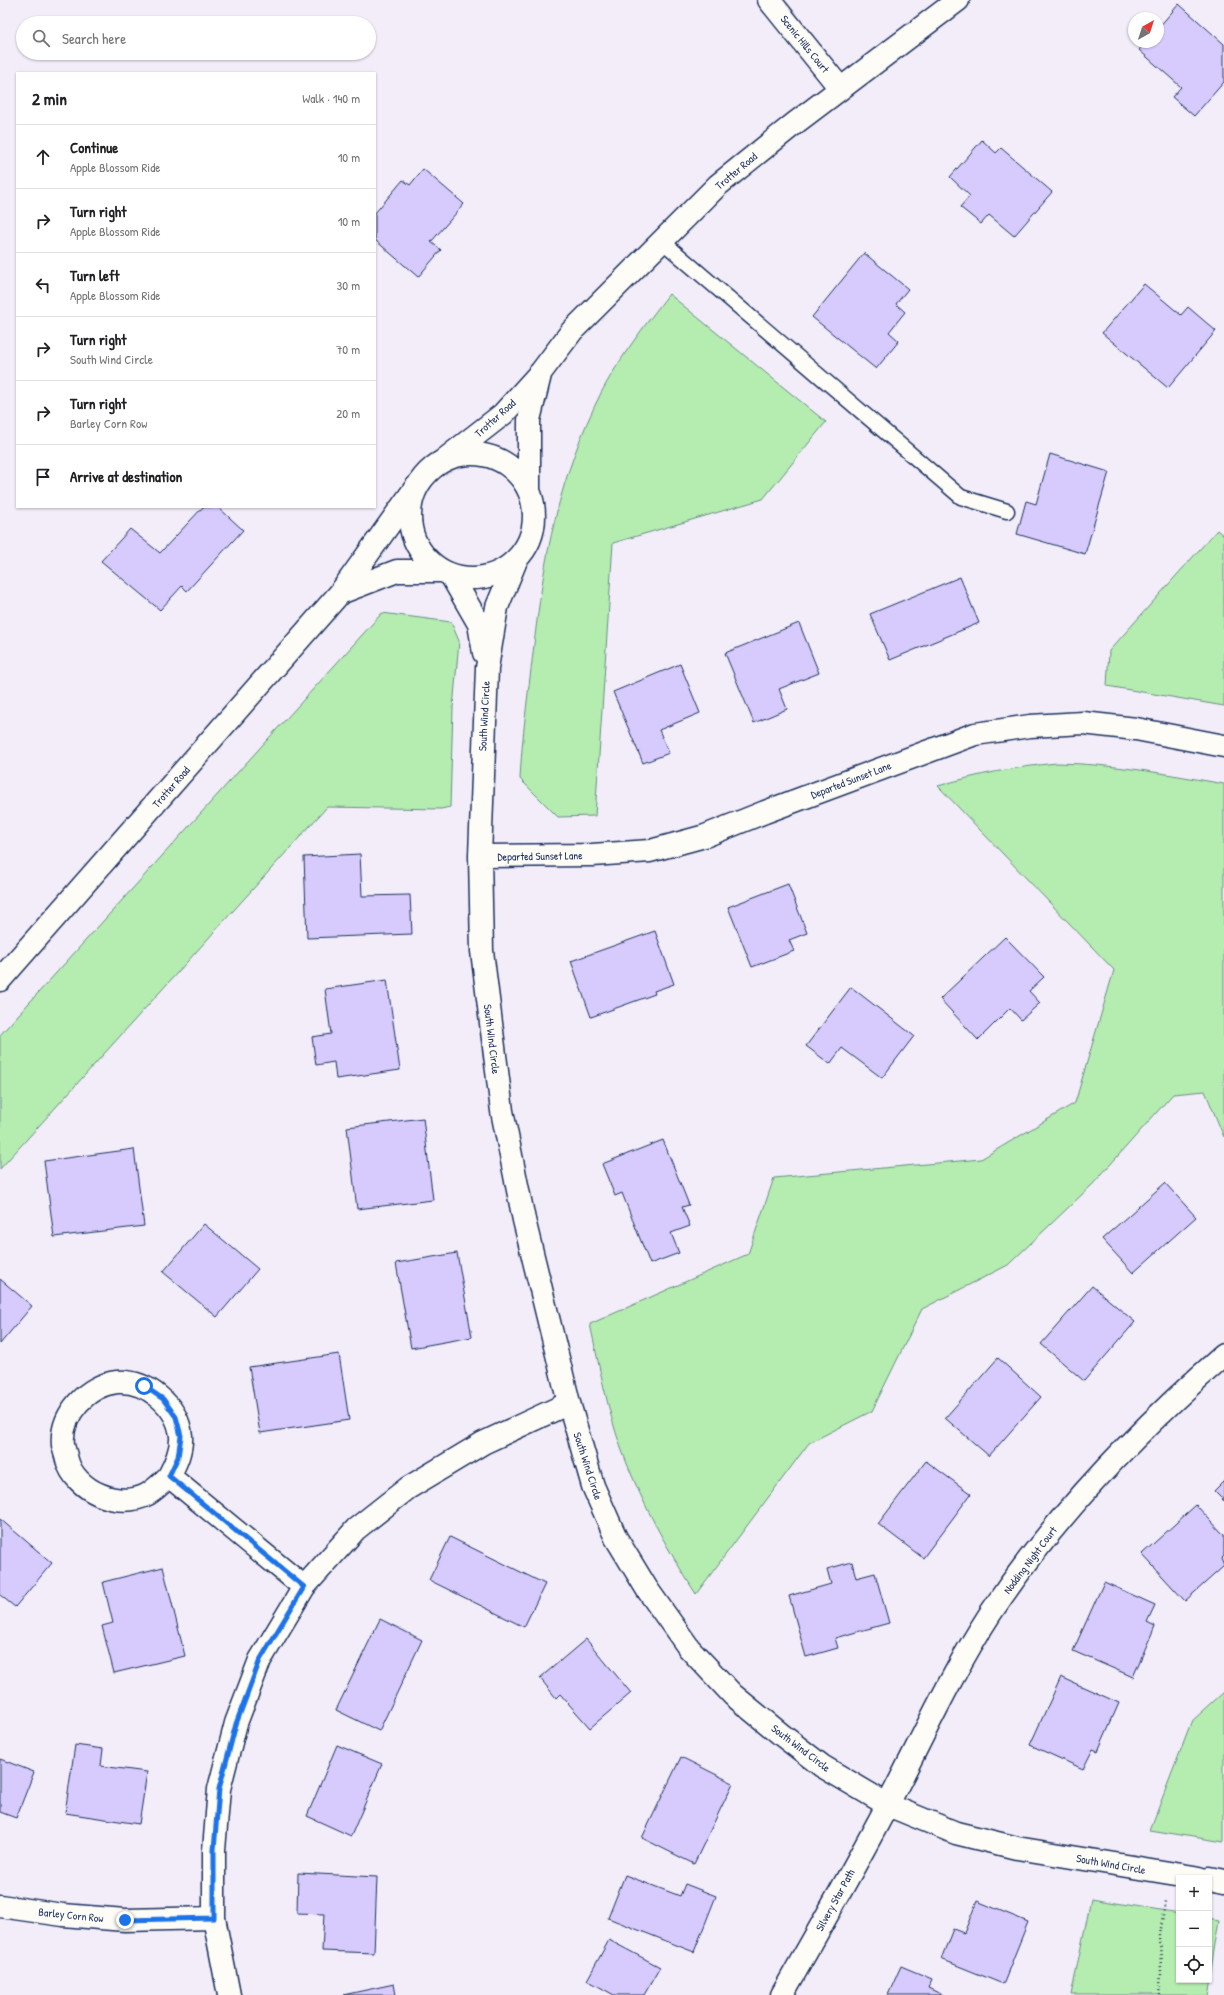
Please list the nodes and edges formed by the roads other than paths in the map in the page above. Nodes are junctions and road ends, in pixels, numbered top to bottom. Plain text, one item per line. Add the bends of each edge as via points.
1 (769, 0) edge
2 (958, 0) edge
3 (840, 88) junction
4 (662, 241) junction
5 (541, 372) junction
6 (444, 460) junction
7 (416, 487) junction
8 (529, 490) junction
9 (1007, 511) dead end
10 (515, 563) junction
11 (446, 574) junction
12 (340, 593) junction
13 (487, 668) junction
14 (1224, 746) edge
15 (480, 856) junction
16 (0, 980) edge
17 (1224, 1354) edge
18 (569, 1403) junction
19 (169, 1476) junction
20 (304, 1587) junction
21 (888, 1805) junction
22 (1177, 1875) edge
23 (1212, 1880) edge
24 (1224, 1882) edge
25 (0, 1906) edge
26 (214, 1918) junction
27 (229, 1995) edge
28 (782, 1995) edge

1 - 3 street, Scenic Hills Court
2 - 3 street, Trotter Road
3 - 4 street, Trotter Road via 718,185
4 - 5 street, Trotter Road via 572,331
4 - 9 lane via 961,497
5 - 6 street, Trotter Road via 503,414
5 - 8 street, Trotter Road via 529,420
6 - 7 street via 428,471
6 - 8 street via 463,454 483,455 502,462 518,473
7 - 11 street via 409,510 411,534 422,555
7 - 12 street, Trotter Road
8 - 10 street via 535,509 534,528 527,547
10 - 11 street via 486,578
10 - 13 street, South Wind Circle via 497,607
11 - 12 street, Trotter Road via 397,570
11 - 13 street, South Wind Circle via 479,624
12 - 16 street, Trotter Road
13 - 15 street, South Wind Circle
14 - 15 street, Departed Sunset Lane via 1136,729 1083,723 1030,726 975,734 705,836 650,851 592,856
15 - 18 street, South Wind Circle via 482,952 502,1111 524,1220
17 - 21 street, Nodding Night Court via 1189,1385 1117,1458 1069,1510 1026,1564 990,1615 957,1671
18 - 20 street via 483,1443 408,1488 356,1529
18 - 21 street, South Wind Circle via 593,1486 616,1538 647,1589 689,1648 734,1695 783,1736 822,1766
19 - 19 street via 178,1457 181,1436 176,1417 163,1399 144,1386 118,1382 98,1387 81,1399 67,1420 63,1444 69,1467 82,1484 107,1498 129,1499 148,1494
19 - 20 street
20 - 26 street via 260,1660 236,1724 219,1789 214,1850
21 - 22 street, South Wind Circle via 964,1835 1017,1848
21 - 28 street, Silvery Star Path
23 - 24 street
25 - 26 street, Barley Corn Row via 125,1920
26 - 27 street

